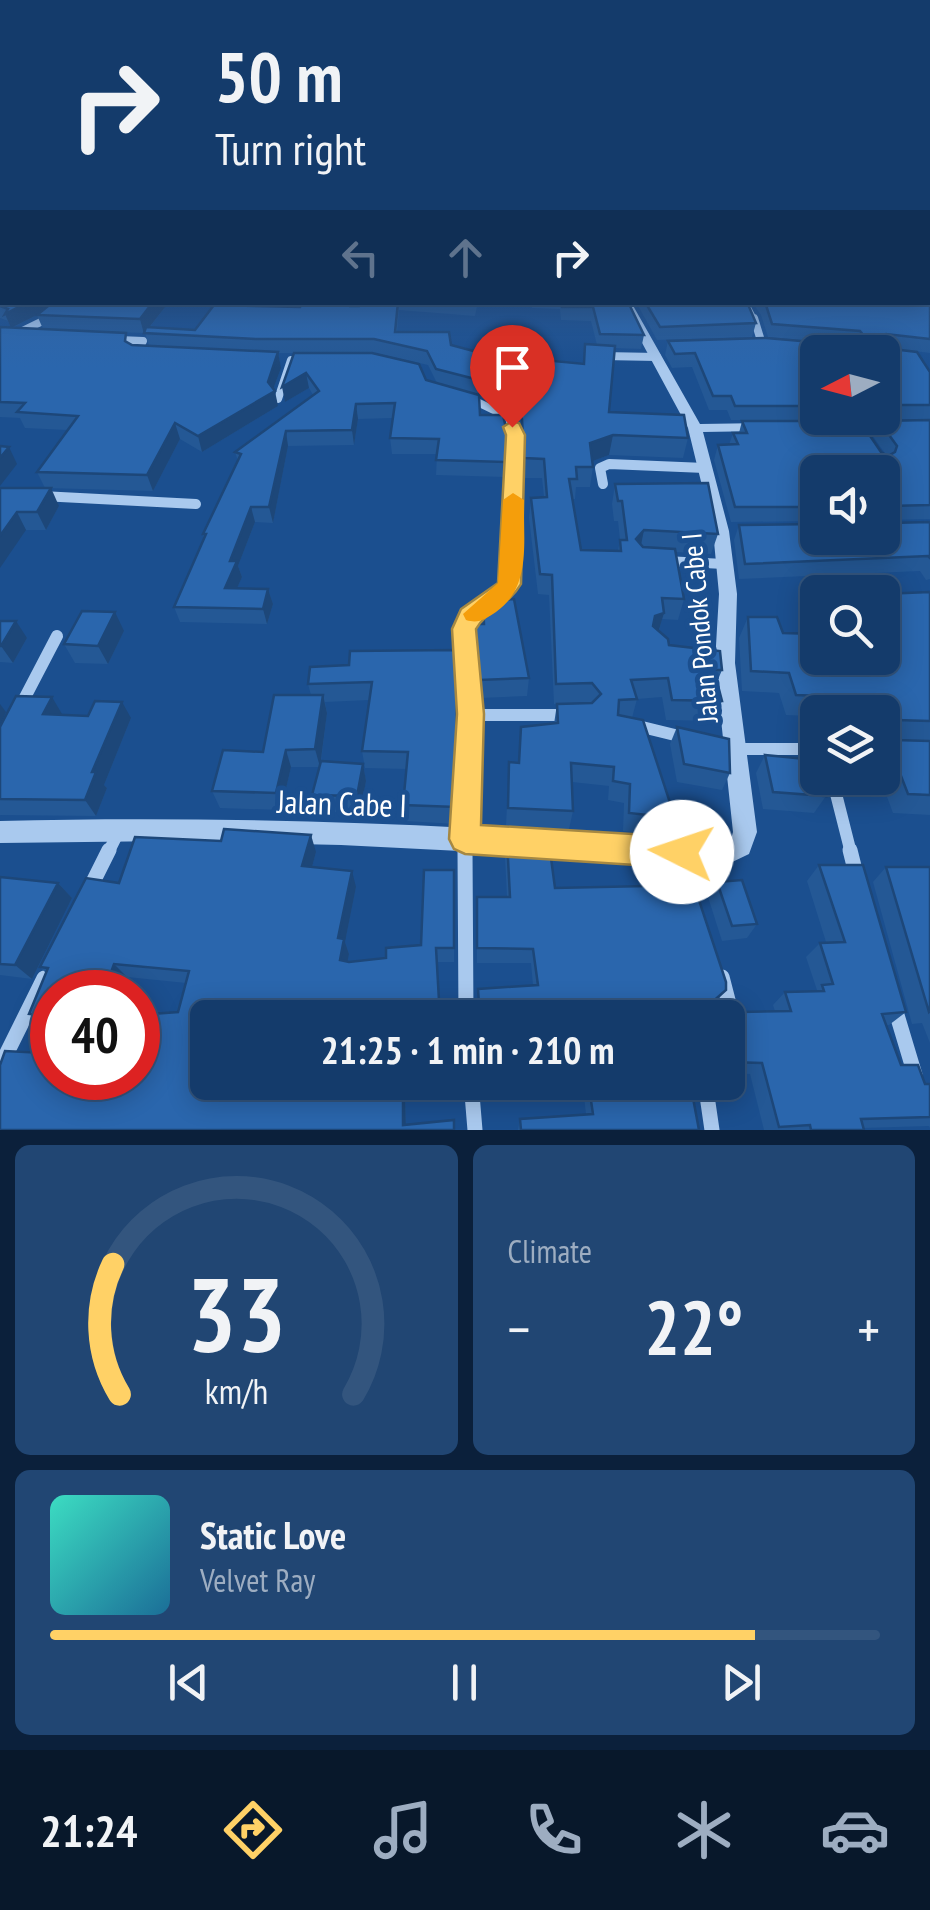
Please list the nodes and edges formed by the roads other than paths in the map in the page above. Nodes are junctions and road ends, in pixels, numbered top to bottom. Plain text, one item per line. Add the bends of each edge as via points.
1 (63, 305) edge
2 (627, 305) edge
3 (747, 305) edge
4 (1, 335) edge
5 (14, 336) junction
6 (32, 336) edge
7 (108, 340) edge
8 (752, 344) edge
9 (762, 344) junction
10 (773, 345) edge
11 (659, 351) junction
12 (156, 354) edge
13 (591, 355) edge
14 (275, 360) edge
15 (456, 396) edge
16 (278, 400) edge
17 (785, 427) edge
18 (900, 427) edge
19 (930, 427) edge
20 (695, 428) junction
21 (705, 468) junction
22 (603, 484) dead end
23 (21, 496) edge
24 (196, 504) dead end
25 (656, 560) edge
26 (724, 564) junction
27 (57, 636) dead end
28 (588, 713) edge
29 (16, 714) edge
30 (471, 714) junction
31 (638, 726) edge
32 (704, 742) edge
33 (729, 748) junction
34 (800, 750) edge
35 (836, 795) edge
36 (120, 828) junction
37 (0, 832) edge
38 (465, 839) junction
39 (682, 852) junction
40 (860, 889) edge
41 (699, 906) edge
42 (76, 915) edge
43 (716, 959) edge
44 (50, 968) edge
45 (888, 983) edge
46 (466, 1000) edge
47 (728, 1000) edge
48 (0, 1067) edge
49 (915, 1076) edge
50 (472, 1100) edge
51 (708, 1100) edge
52 (475, 1130) edge
53 (712, 1130) edge

1 - 5 street
2 - 11 street, Jalan Pondok Cabe I
3 - 9 street
4 - 5 street
5 - 6 street
7 - 12 street via 143,342 137,354
8 - 9 street
9 - 10 street
11 - 13 street
11 - 20 street, Jalan Pondok Cabe I
14 - 16 street via 296,360
15 - 30 street via 478,399 508,417 516,435 510,584 465,621
17 - 20 street
18 - 19 street
20 - 21 street, Jalan Pondok Cabe I
21 - 22 street via 608,464 600,468
21 - 26 street, Jalan Pondok Cabe I via 731,531
23 - 24 street
25 - 26 street
26 - 33 street, Jalan Pondok Cabe I via 717,662
27 - 29 street
28 - 30 street
30 - 38 street
31 - 32 street
33 - 34 street
33 - 39 street, Jalan Pondok Cabe I via 741,846 710,858
35 - 40 street
36 - 37 street, Jalan Cabe I
36 - 38 street, Jalan Cabe I
36 - 42 street
38 - 39 street, Jalan Cabe I
38 - 46 street
39 - 41 street
43 - 47 street
44 - 48 street
45 - 49 street
50 - 52 street
51 - 53 street

